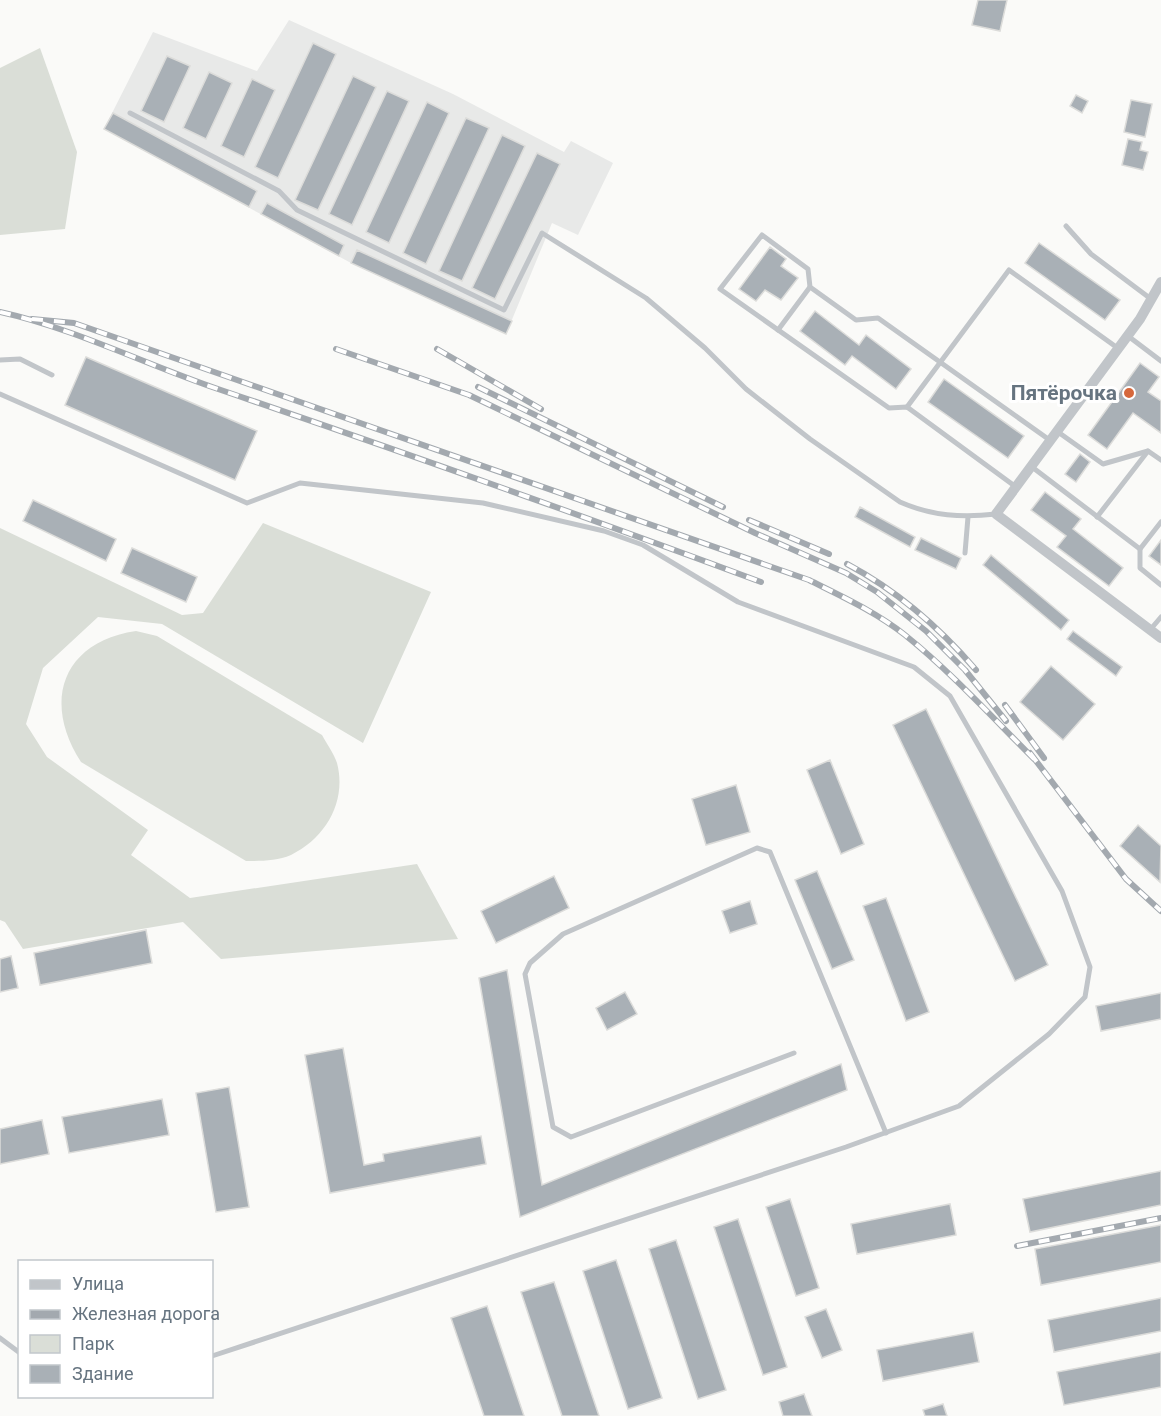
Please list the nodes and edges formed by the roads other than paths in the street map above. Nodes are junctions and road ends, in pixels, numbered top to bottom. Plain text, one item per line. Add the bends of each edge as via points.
1 (130, 113) dead end
2 (1066, 226) dead end
3 (1161, 282) edge
4 (810, 288) junction
5 (1153, 300) junction
6 (778, 330) junction
7 (1128, 336) junction
8 (1119, 349) junction
9 (0, 360) edge
10 (1161, 361) edge
11 (940, 362) junction
12 (52, 375) dead end
13 (0, 394) edge
14 (907, 407) junction
15 (1058, 432) junction
16 (1051, 441) junction
17 (1148, 450) junction
18 (1161, 460) edge
19 (1032, 467) junction
20 (1017, 487) junction
21 (996, 514) junction
22 (968, 517) junction
23 (1098, 517) junction
24 (1161, 522) edge
25 (1140, 549) junction
26 (965, 553) dead end
27 (1161, 585) edge
28 (1161, 617) edge
29 (1150, 630) junction
30 (1161, 638) edge
31 (794, 1053) dead end
32 (886, 1133) junction
33 (0, 1338) edge
34 (18, 1352) edge
35 (213, 1356) edge

1 - 22 lane via 279,191 297,210 504,310 542,233 646,298 746,388 884,491 916,509
2 - 5 lane via 1091,254
3 - 5 street
4 - 6 lane
4 - 6 lane via 808,269 762,235 720,289
4 - 11 lane via 856,320 878,318
5 - 7 street
6 - 14 lane via 888,408
7 - 8 street
7 - 10 lane
8 - 11 lane via 1009,270
8 - 15 street
9 - 12 lane via 20,359
11 - 14 lane
11 - 16 lane
13 - 32 lane via 247,503 300,483 483,503 604,531 643,545 738,602 914,667 950,696 1062,891 1090,967 1085,997 1031,1049 959,1106
14 - 20 lane
15 - 16 street
15 - 17 lane via 1103,464
16 - 19 street
17 - 18 lane
17 - 23 lane
19 - 20 street
19 - 23 lane
20 - 21 street
21 - 22 lane
21 - 29 street
22 - 26 lane
23 - 25 lane
24 - 25 lane
25 - 27 lane via 1140,568
28 - 29 lane
29 - 30 street
31 - 32 lane via 570,1137 553,1127 525,974 530,963 563,934 757,848 770,852
32 - 35 lane
33 - 34 lane

